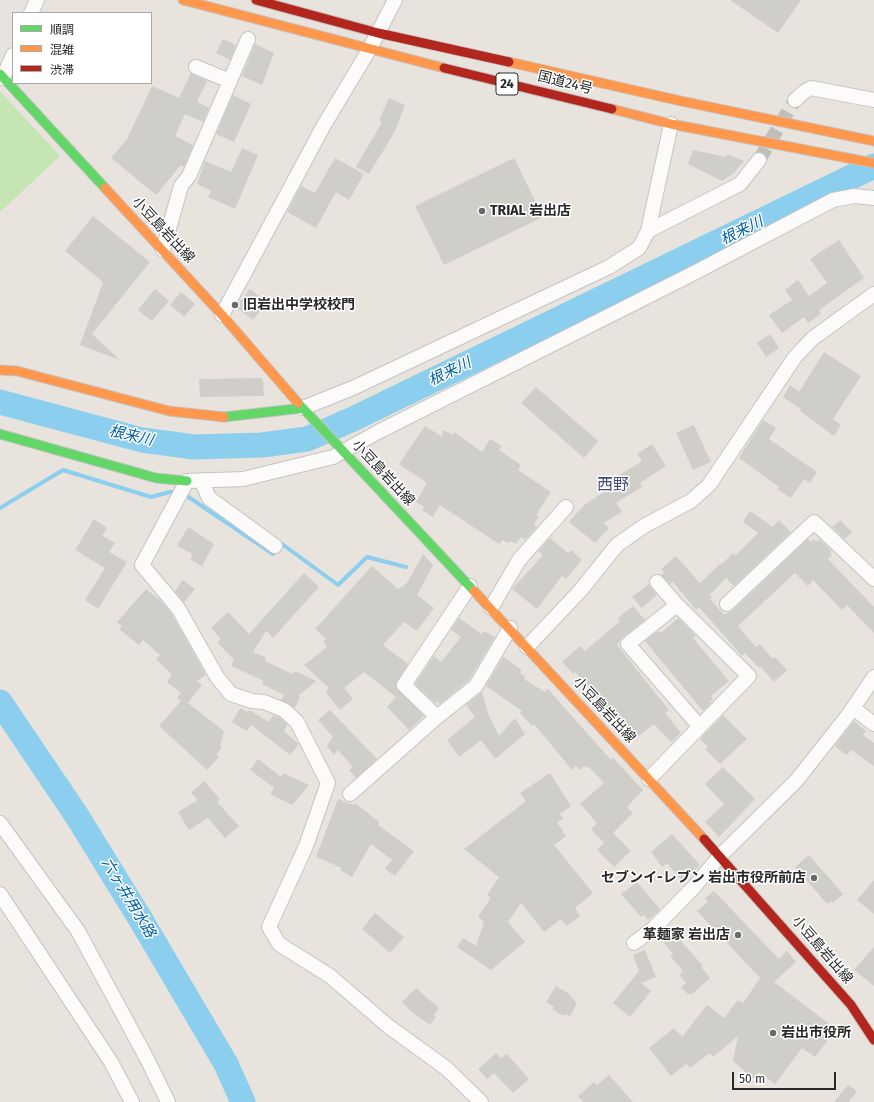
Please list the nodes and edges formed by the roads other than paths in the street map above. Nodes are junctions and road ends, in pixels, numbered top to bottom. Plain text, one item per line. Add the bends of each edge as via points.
1 (37, 0) edge
2 (183, 0) edge
3 (256, 0) edge
4 (395, 0) edge
5 (31, 12) edge
6 (378, 33) junction
7 (248, 39) dead end
8 (369, 50) junction
9 (12, 57) edge
10 (196, 67) dead end
11 (2, 76) edge
12 (230, 81) junction
13 (795, 100) tunnel mouth
14 (874, 100) edge
15 (671, 124) junction
16 (870, 140) edge
17 (759, 160) tunnel mouth
18 (874, 163) edge
19 (874, 198) edge
20 (648, 231) junction
21 (163, 250) junction
22 (874, 294) edge
23 (222, 315) junction
24 (0, 370) edge
25 (303, 408) junction
26 (0, 434) edge
27 (340, 448) junction
28 (186, 480) junction
29 (201, 480) junction
30 (566, 507) dead end
31 (275, 546) dead end
32 (874, 578) edge
33 (657, 582) dead end
34 (470, 586) junction
35 (727, 604) dead end
36 (677, 605) junction
37 (490, 608) junction
38 (510, 628) junction
39 (527, 647) junction
40 (874, 677) edge
41 (853, 708) junction
42 (437, 717) junction
43 (874, 724) edge
44 (700, 727) junction
45 (649, 779) junction
46 (350, 794) dead end
47 (0, 823) edge
48 (720, 856) junction
49 (0, 894) edge
50 (634, 943) dead end
51 (874, 1040) edge
52 (132, 1102) edge
53 (168, 1102) edge
54 (481, 1102) edge

1 - 5 street
2 - 8 main road, 国道24号 / 24
3 - 6 main road, 国道24号 / 24
4 - 6 street
6 - 8 street
6 - 16 main road, 国道24号 / 24 via 681,101
7 - 12 street
8 - 15 main road, 国道24号 / 24
8 - 23 street via 324,125
9 - 11 street
10 - 12 street
11 - 21 main road, 小豆島岩出線
12 - 21 street via 189,176 181,186
13 - 14 street via 811,88
15 - 18 main road, 国道24号 / 24
15 - 20 street
17 - 20 street via 740,184
19 - 27 street via 854,196 833,200 692,274
20 - 25 street via 638,248 609,267
21 - 23 main road, 小豆島岩出線
22 - 39 street via 813,338 795,357 709,485 691,501 644,526 617,545 580,591
23 - 25 main road, 小豆島岩出線
24 - 25 main road via 17,371 169,411 224,417
25 - 27 main road, 小豆島岩出線
26 - 28 main road via 156,478
27 - 29 street via 333,457 243,479
27 - 34 main road, 小豆島岩出線
28 - 29 street
28 - 54 street via 142,565 178,608 217,677 231,694 284,710 297,722 328,783 306,846 269,927 279,944 330,976 388,1026 446,1068
29 - 31 street via 209,498
30 - 37 street via 519,560
32 - 35 street via 814,522
33 - 36 street
34 - 37 main road, 小豆島岩出線
34 - 42 street via 404,685
36 - 44 street via 749,676
36 - 44 street via 628,644
37 - 38 main road, 小豆島岩出線
38 - 39 main road, 小豆島岩出線
38 - 42 street via 476,686
39 - 45 main road, 小豆島岩出線
40 - 41 street
41 - 43 street
41 - 48 street via 796,781
42 - 46 street
44 - 45 street
45 - 48 main road, 小豆島岩出線
47 - 53 street via 78,931
48 - 50 street via 655,927
48 - 51 main road, 小豆島岩出線 via 851,1005
49 - 52 street via 111,1062

